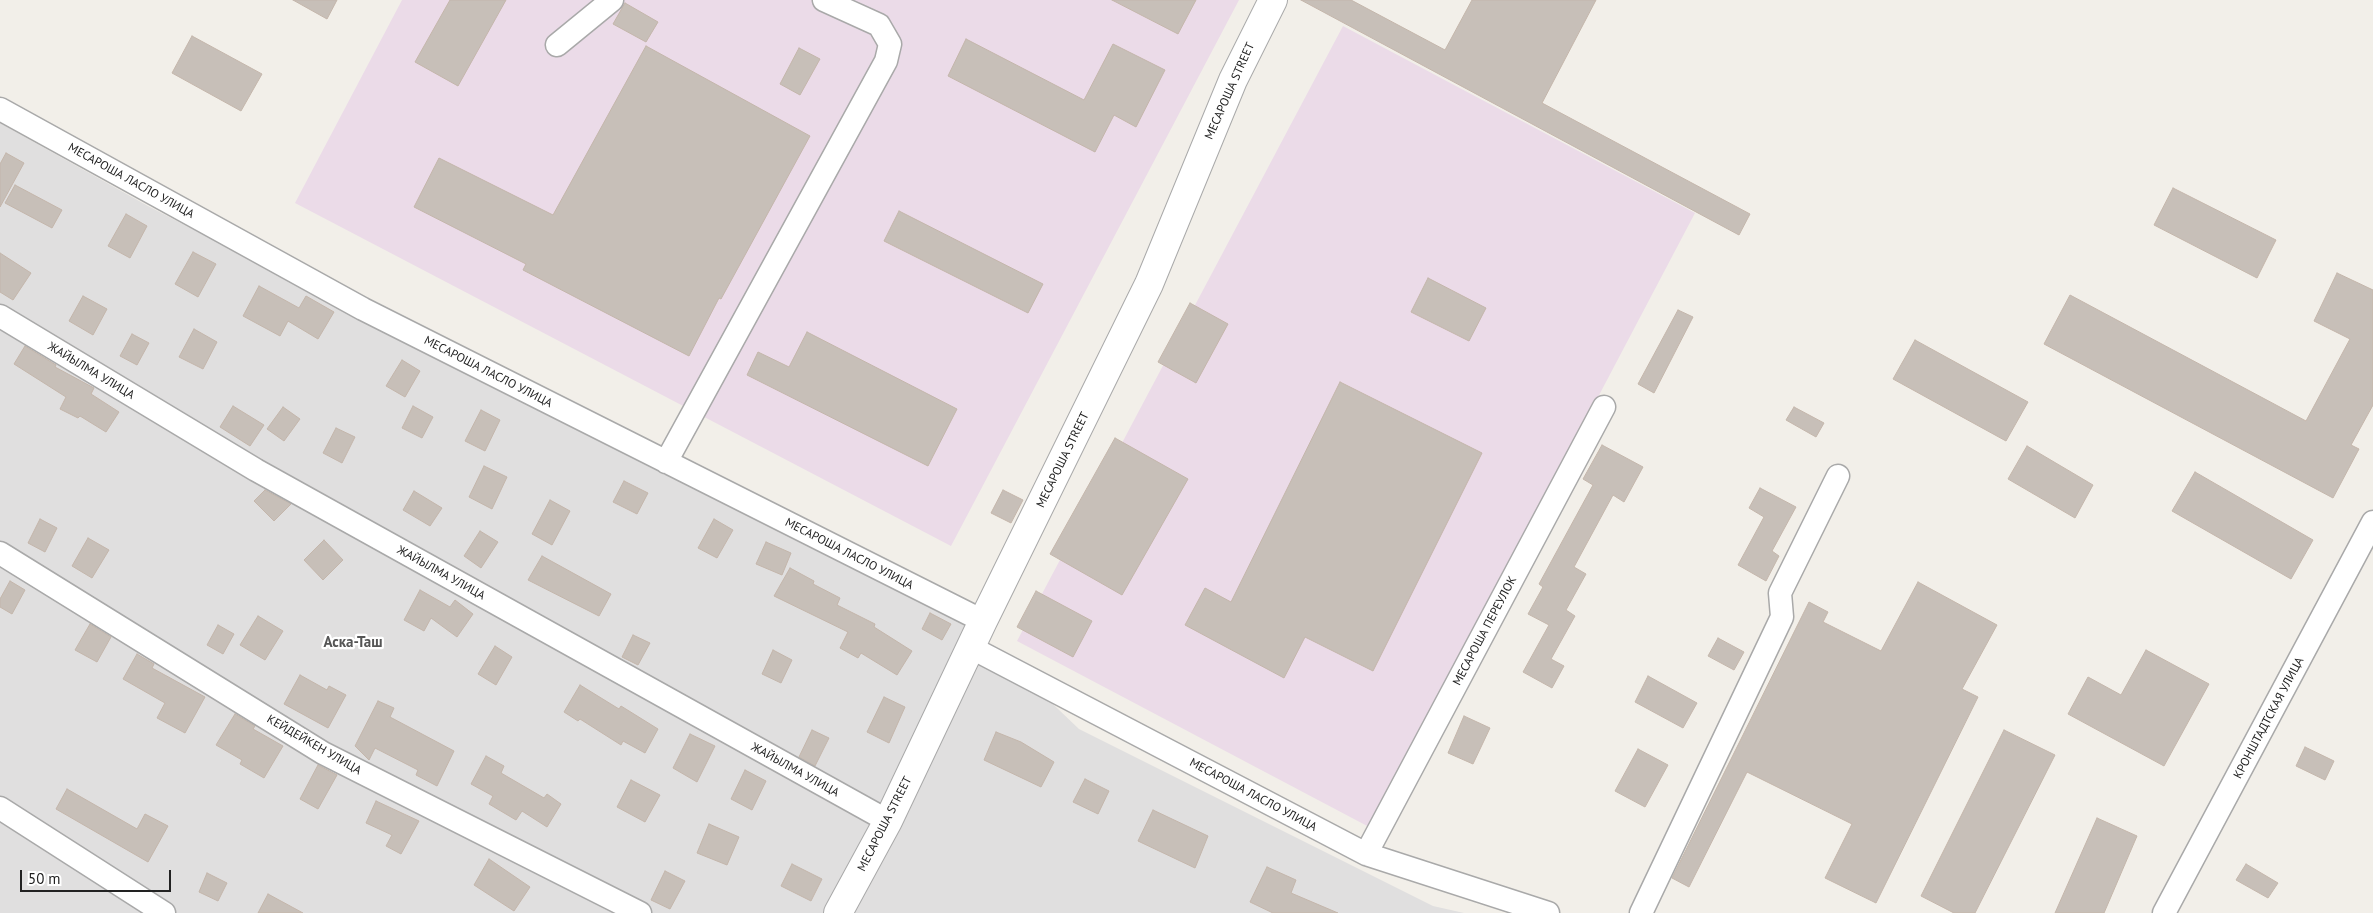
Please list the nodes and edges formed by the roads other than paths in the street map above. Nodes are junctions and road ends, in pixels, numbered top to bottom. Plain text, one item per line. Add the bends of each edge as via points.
1 (612, 0) edge
2 (824, 0) edge
3 (1273, 0) edge
4 (557, 46) dead end
5 (0, 108) edge
6 (0, 316) edge
7 (1604, 408) dead end
8 (666, 462) junction
9 (1838, 476) dead end
10 (2373, 522) edge
11 (0, 553) edge
12 (983, 621) junction
13 (970, 647) junction
14 (0, 808) edge
15 (888, 821) junction
16 (1366, 854) junction
17 (164, 913) edge
18 (640, 913) edge
19 (838, 913) edge
20 (1548, 913) edge
21 (1642, 913) edge
22 (2164, 913) edge

1 - 4 street
2 - 8 street via 880,25 890,44 886,62
3 - 12 street, МЕСАРОША STREET via 1233,80 1149,284
5 - 8 street, МЕСАРОША ЛАСЛО УЛИЦА via 363,308
6 - 15 street, ЖАЙЫЛМА УЛИЦА via 256,470
7 - 16 street, МЕСАРОША ПЕРЕУЛОК
8 - 12 street, МЕСАРОША ЛАСЛО УЛИЦА
9 - 21 street via 1780,593 1782,617
10 - 22 street, КРОНШТАДТСКАЯ УЛИЦА
11 - 18 street, КЕЙДЕЙКЕН УЛИЦА via 323,753
12 - 13 street, МЕСАРОША STREET
13 - 15 street, МЕСАРОША STREET
13 - 16 street, МЕСАРОША ЛАСЛО УЛИЦА
14 - 17 street
15 - 19 street, МЕСАРОША STREET
16 - 20 street, МЕСАРОША ЛАСЛО УЛИЦА

